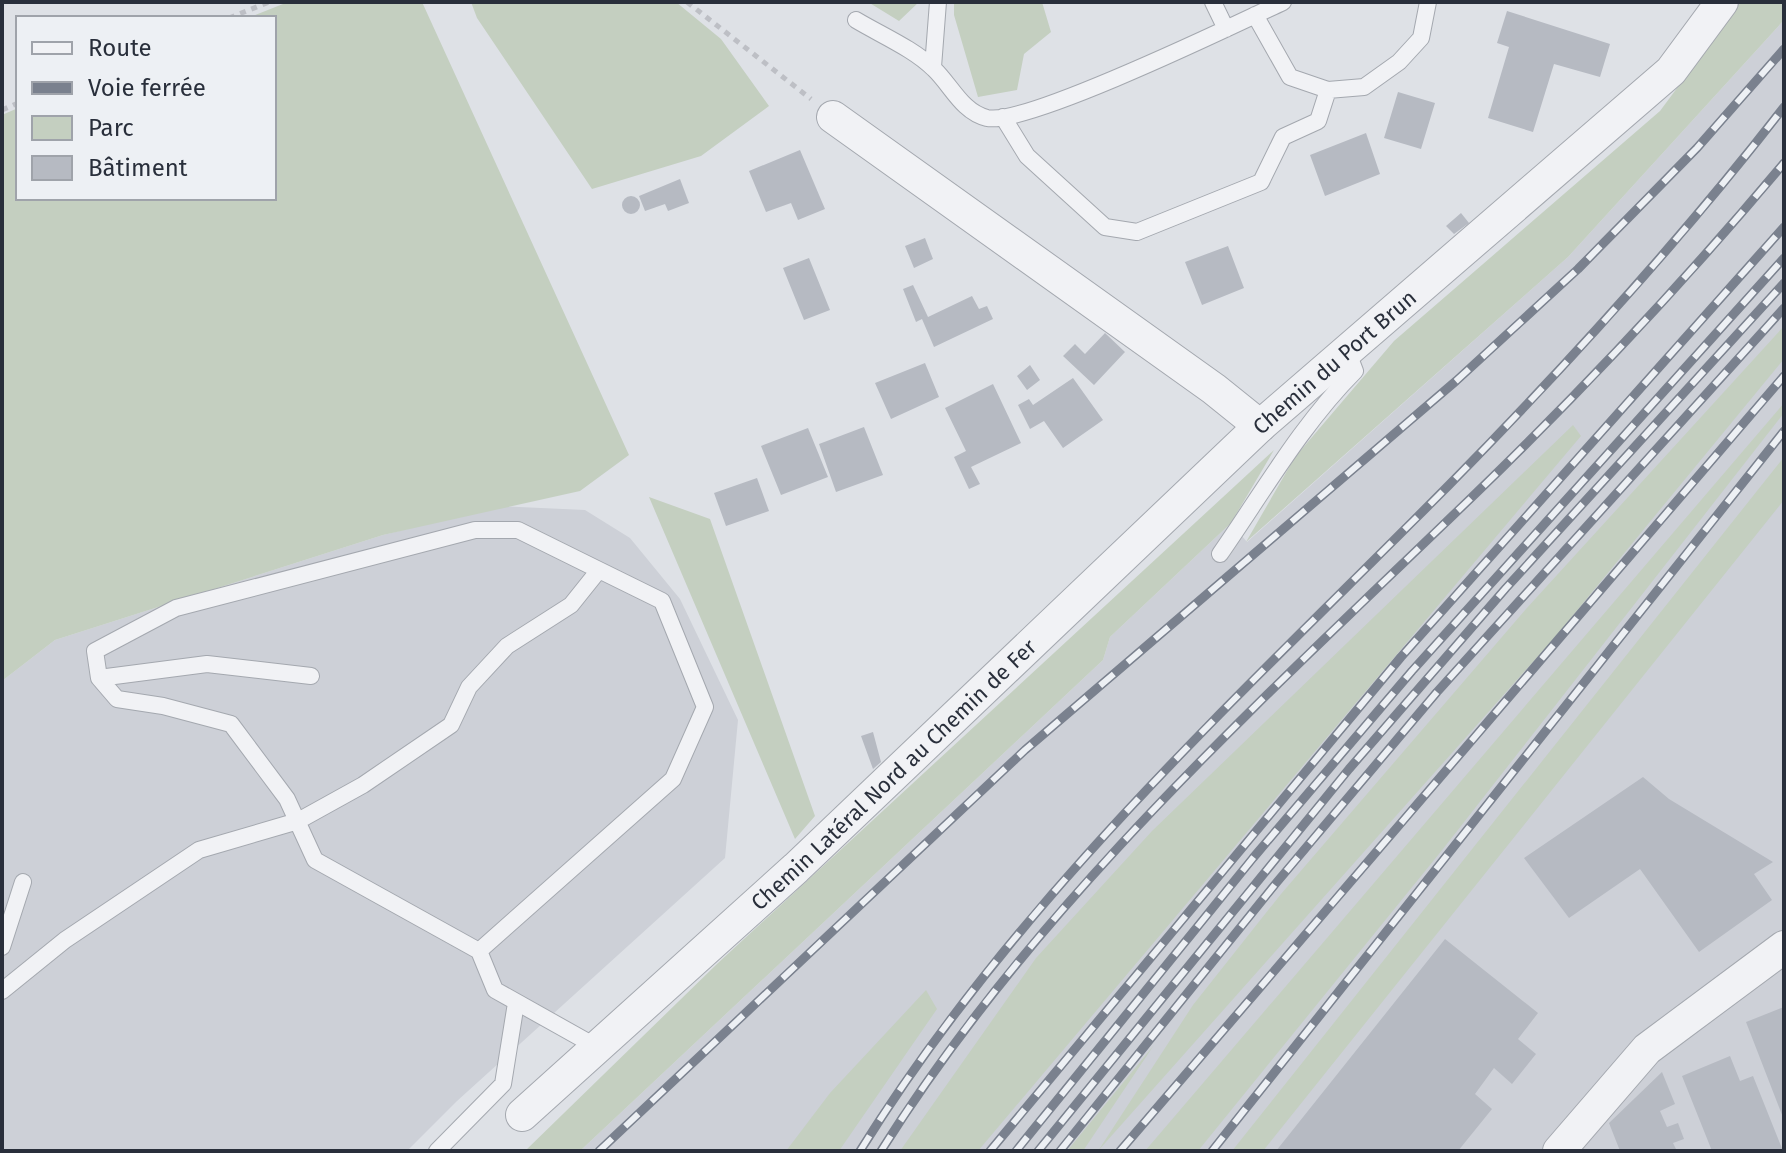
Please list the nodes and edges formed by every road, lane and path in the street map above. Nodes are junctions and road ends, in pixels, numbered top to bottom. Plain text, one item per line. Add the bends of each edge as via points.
1 (269, 2) edge
2 (687, 2) edge
3 (938, 2) edge
4 (1213, 2) edge
5 (1283, 2) edge
6 (1428, 2) edge
7 (1722, 2) edge
8 (1255, 15) junction
9 (234, 16) edge
10 (856, 20) dead end
11 (1226, 29) junction
12 (933, 67) junction
13 (1328, 90) junction
14 (833, 117) joint
15 (1003, 117) junction
16 (1347, 350) junction
17 (1260, 426) junction
18 (1220, 554) dead end
19 (599, 570) junction
20 (311, 676) dead end
21 (99, 678) junction
22 (298, 821) junction
23 (23, 882) dead end
24 (2, 947) edge
25 (1784, 947) edge
26 (479, 951) junction
27 (2, 991) edge
28 (516, 1003) junction
29 (595, 1046) junction
30 (522, 1115) dead end
31 (437, 1151) edge
32 (1559, 1151) edge

1 - 9 path
2 - 14 path
3 - 12 lane
4 - 11 lane
5 - 8 lane
6 - 13 lane via 1421,38 1399,62 1364,87
7 - 16 street, Chemin du Port Brun via 1671,71
8 - 11 lane
8 - 13 lane via 1290,77
10 - 12 lane
11 - 15 lane via 1021,115
12 - 15 lane via 969,110 988,118
13 - 15 lane via 1318,121 1283,137 1261,182 1137,232 1105,227 1027,156
14 - 17 street, Chemin du Port Brun
16 - 17 street, Chemin du Port Brun
16 - 18 lane via 1355,371 1288,454
17 - 29 street, Chemin Latéral Nord au Chemin de Fer via 796,868
19 - 21 lane via 518,530 475,530 176,608 95,651
19 - 22 lane via 571,605 507,646 469,687 451,725 363,785
19 - 26 lane via 662,601 705,707 673,779
20 - 21 lane via 207,664
21 - 22 lane via 117,699 231,724
22 - 26 lane via 315,860
22 - 27 lane via 199,850 65,940
23 - 24 lane
25 - 32 street via 1647,1049
26 - 28 lane via 495,990
28 - 29 lane
28 - 31 lane via 503,1084
29 - 30 street, Chemin Latéral Nord au Chemin de Fer

